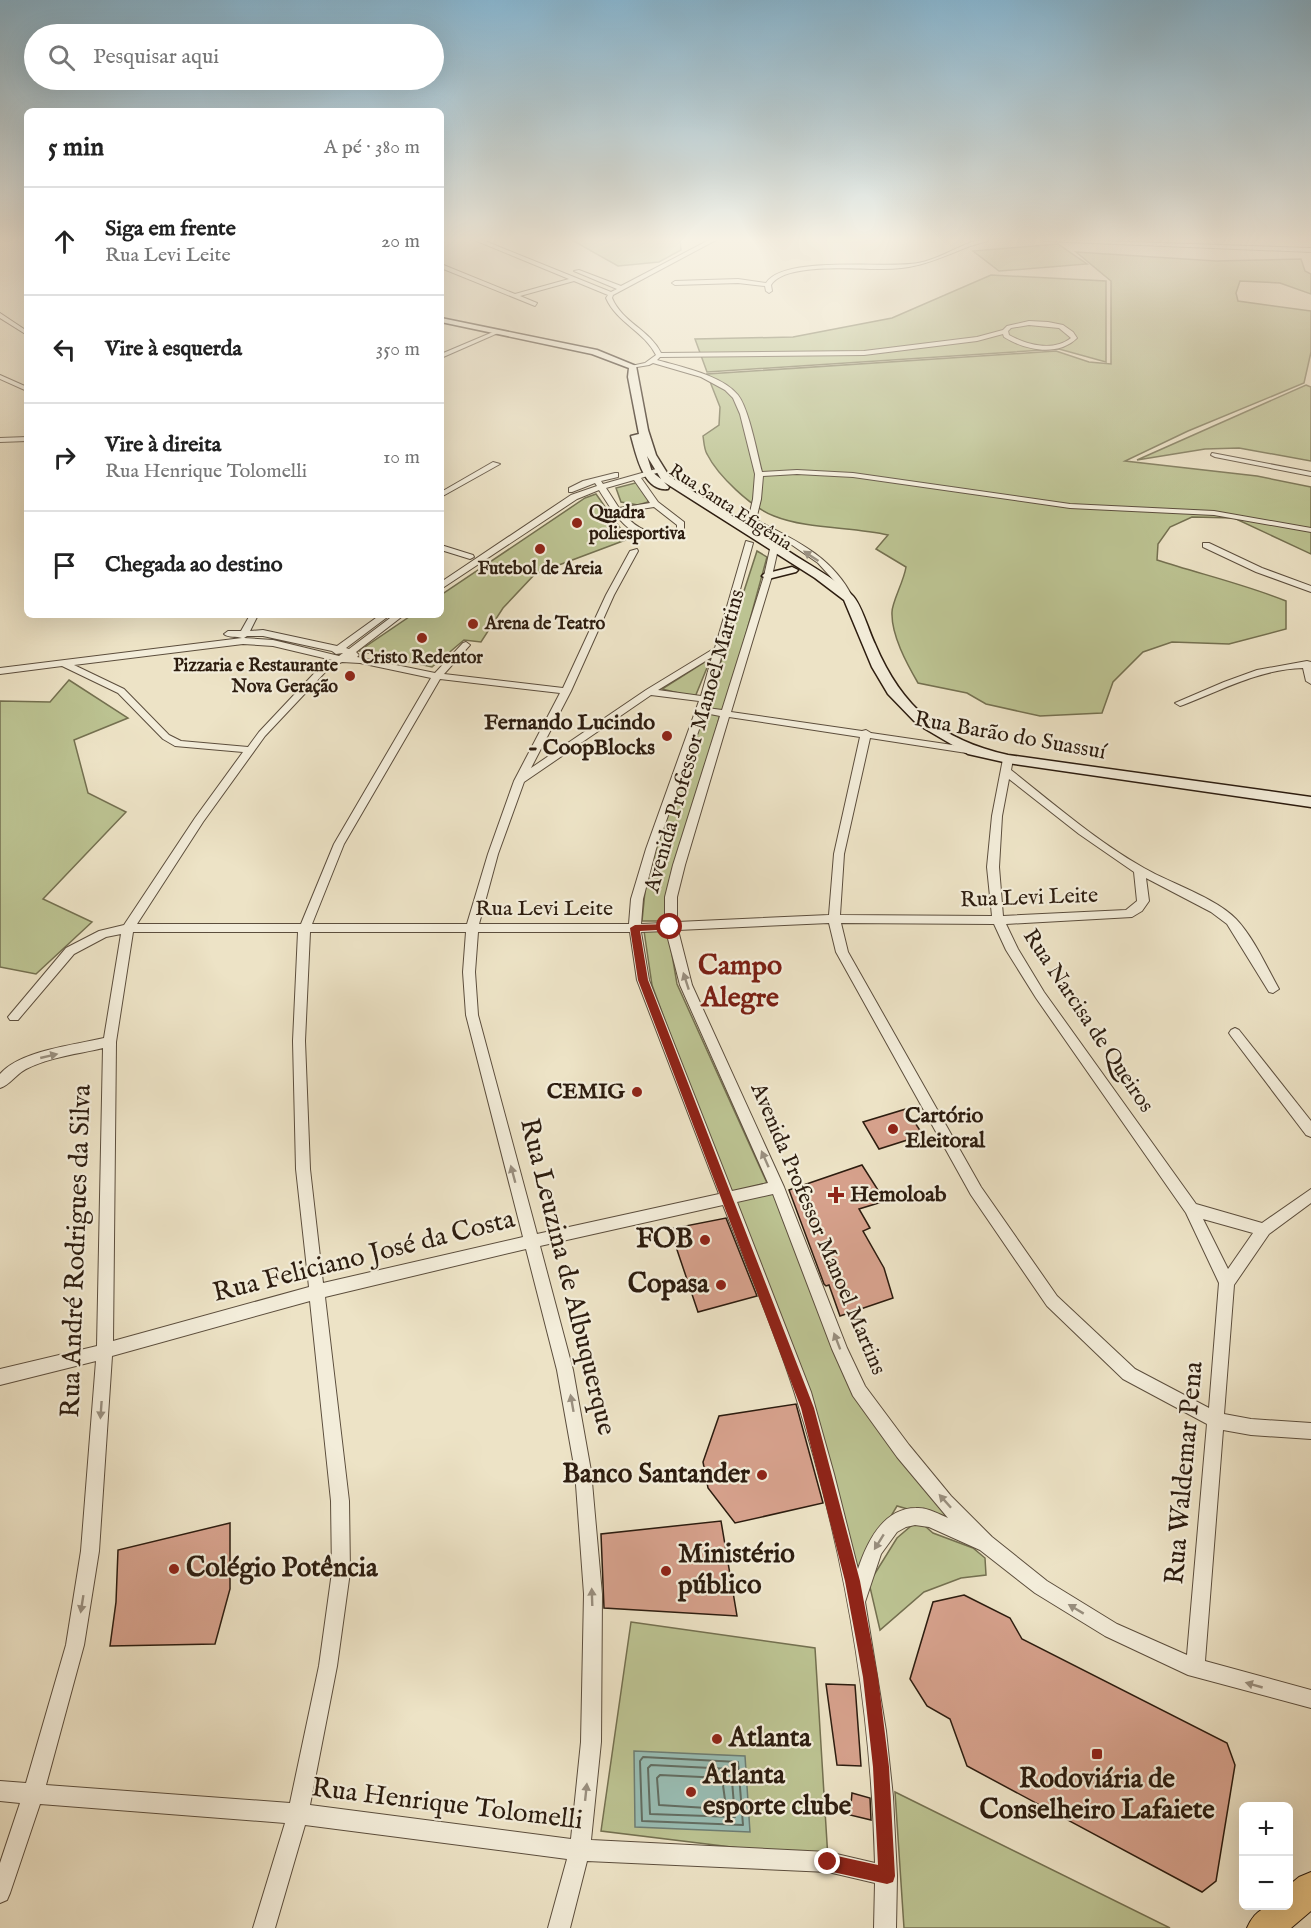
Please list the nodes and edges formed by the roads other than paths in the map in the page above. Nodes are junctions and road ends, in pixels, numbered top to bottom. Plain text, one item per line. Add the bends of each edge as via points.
1 (478, 329) edge
2 (636, 329) edge
3 (1008, 329) edge
4 (1065, 329) edge
5 (1005, 331) junction
6 (495, 333) junction
7 (977, 339) junction
8 (1013, 340) junction
9 (444, 355) edge
10 (657, 358) junction
11 (631, 367) junction
12 (0, 377) edge
13 (24, 388) edge
14 (24, 439) edge
15 (0, 440) edge
16 (1215, 455) dead end
17 (496, 464) dead end
18 (659, 469) junction
19 (643, 473) junction
20 (759, 474) junction
21 (1311, 474) edge
22 (598, 483) junction
23 (444, 493) edge
24 (655, 504) junction
25 (616, 511) junction
26 (752, 521) junction
27 (1311, 530) edge
28 (754, 541) junction
29 (1206, 545) dead end
30 (444, 548) edge
31 (634, 551) dead end
32 (773, 553) junction
33 (470, 557) junction
34 (792, 570) junction
35 (444, 575) edge
36 (768, 576) junction
37 (444, 584) edge
38 (1311, 589) edge
39 (851, 604) junction
40 (253, 618) edge
41 (382, 618) edge
42 (396, 618) edge
43 (244, 636) junction
44 (466, 645) dead end
45 (719, 649) junction
46 (350, 652) junction
47 (340, 654) junction
48 (360, 660) junction
49 (328, 661) junction
50 (64, 663) junction
51 (1309, 664) edge
52 (0, 665) edge
53 (0, 672) edge
54 (436, 676) junction
55 (1311, 681) edge
56 (566, 691) junction
57 (649, 692) junction
58 (1180, 704) dead end
59 (703, 705) junction
60 (726, 712) junction
61 (866, 733) junction
62 (251, 750) junction
63 (973, 751) junction
64 (1007, 765) junction
65 (519, 781) junction
66 (1311, 802) edge
67 (1138, 870) junction
68 (834, 919) junction
69 (998, 920) junction
70 (670, 927) junction
71 (128, 928) junction
72 (472, 928) junction
73 (635, 928) junction
74 (304, 930) junction
75 (1273, 990) dead end
76 (14, 1017) dead end
77 (1235, 1033) dead end
78 (110, 1042) junction
79 (0, 1083) edge
80 (1311, 1131) edge
81 (777, 1187) junction
82 (1311, 1195) edge
83 (728, 1197) junction
84 (1191, 1209) junction
85 (1264, 1230) junction
86 (531, 1241) junction
87 (1227, 1283) junction
88 (316, 1292) junction
89 (105, 1352) junction
90 (0, 1377) edge
91 (1215, 1420) junction
92 (1311, 1431) edge
93 (986, 1543) junction
94 (857, 1600) junction
95 (1195, 1668) junction
96 (1311, 1699) edge
97 (0, 1791) edge
98 (33, 1795) junction
99 (298, 1814) junction
100 (580, 1850) junction
101 (887, 1876) junction
102 (1311, 1889) edge
103 (0, 1893) edge
104 (264, 1928) edge
105 (559, 1928) edge
106 (885, 1928) edge
107 (1264, 1928) edge

1 - 6 main road
2 - 10 street via 650,340
3 - 5 street
4 - 8 street via 1074,338 1062,346
5 - 7 street
5 - 8 street
6 - 9 street
6 - 11 main road via 576,349
7 - 8 street
7 - 10 street via 864,353
10 - 11 street
10 - 20 street via 703,376 736,397
11 - 18 main road, Rua Santa Efigênia via 644,434
11 - 19 main road, Rua Santa Efigênia
12 - 13 street
14 - 15 street
16 - 21 street
17 - 23 street
18 - 19 street
18 - 28 main road, Rua Santa Efigênia via 675,486
19 - 22 street
19 - 24 street
19 - 28 main road, Rua Santa Efigênia
20 - 26 street
20 - 27 street via 853,475 1070,506 1214,513
22 - 25 street
22 - 33 street via 572,491
22 - 37 street
24 - 25 street
24 - 25 street via 681,524 681,531 643,535
26 - 28 street
39 -> 26 street via 844,585 830,569
28 - 32 main road, Rua Santa Efigênia
28 - 45 street, Avenida Professor Manoel Martins
29 - 38 street
30 - 33 street
31 - 56 street, Rua Leuzina de Albuquerque
32 - 34 main road, Rua Santa Efigênia
32 - 36 street, Avenida Professor Manoel Martins
32 - 39 main road, Rua Santa Efigênia via 819,576
33 - 35 street
34 - 36 main road
34 - 39 main road, Rua Santa Efigênia
36 - 60 street, Avenida Professor Manoel Martins
39 - 63 main road via 894,694 922,721
40 - 43 street
41 - 47 street, Rua André Rodrigues da Silva
42 - 46 street
43 - 47 street via 273,635
43 - 49 street
43 - 50 street
43 - 52 street
44 - 54 street
45 - 57 street
45 - 59 street, Avenida Professor Manoel Martins
46 - 47 street
46 - 48 street
47 - 48 street
47 - 49 street, Rua André Rodrigues da Silva
48 - 54 street
49 - 62 street, Rua André Rodrigues da Silva
50 - 53 street
50 - 62 street via 121,690 166,737 179,744
51 - 55 street
51 - 58 street via 1261,673
54 - 56 street
54 - 74 street via 339,844
56 - 65 street, Rua Leuzina de Albuquerque
57 - 59 street, Rua Barão do Suassuí
57 - 65 street
59 - 60 street, Rua Barão do Suassuí
59 - 73 street, Avenida Professor Manoel Martins via 651,849 637,899
60 - 61 street, Rua Barão do Suassuí
60 - 70 street, Avenida Professor Manoel Martins via 679,865 671,897
61 - 63 street, Rua Barão do Suassuí
61 - 68 street via 839,854
62 - 71 street, Rua André Rodrigues da Silva
63 - 64 main road, Rua Barão do Suassuí
64 - 66 main road, Rua Barão do Suassuí
64 - 67 street via 1083,832
64 - 69 street, Rua Narcisa de Queiros via 993,867
65 - 72 street, Rua Leuzina de Albuquerque
67 - 69 street, Rua Levi Leite via 1143,901 1128,914
67 - 75 street via 1231,921
68 - 69 street, Rua Levi Leite
68 - 70 street, Rua Levi Leite
68 - 91 street via 842,952 970,1181 1052,1301 1129,1374
69 - 84 street, Rua Narcisa de Queiros via 1040,995
70 - 73 street, Rua Levi Leite
81 -> 70 street, Avenida Professor Manoel Martins via 686,985
71 - 74 street, Rua Levi Leite
71 - 76 street, Rua Levi Leite via 102,934 70,951
71 - 78 street, Rua André Rodrigues da Silva
72 - 73 street, Rua Levi Leite
72 - 74 street, Rua Levi Leite
86 -> 72 street, Rua Leuzina de Albuquerque via 472,1015
73 - 83 street, Avenida Professor Manoel Martins via 643,980
74 - 88 street via 299,1053 303,1169
77 - 80 street
79 -> 78 street via 4,1075 28,1062
78 - 89 street, Rua André Rodrigues da Silva
81 - 83 street, Rua Feliciano José da Costa
93 -> 81 street, Avenida Professor Manoel Martins via 945,1503 859,1390
82 - 85 street
83 - 86 street, Rua Feliciano José da Costa
83 - 94 street, Avenida Professor Manoel Martins via 808,1408
84 - 85 street
84 - 87 street, Rua Narcisa de Queiros
85 - 87 street
86 - 88 street, Rua Feliciano José da Costa
100 -> 86 street, Rua Leuzina de Albuquerque via 591,1742 593,1594 582,1464 567,1378
87 - 91 street, Rua Waldemar Pena
88 - 89 street, Rua Feliciano José da Costa
88 - 99 street via 340,1501 341,1572 328,1666
89 - 90 street, Rua Feliciano José da Costa
89 -> 98 street, Rua André Rodrigues da Silva via 90,1551 75,1645
91 - 92 street
91 - 95 street, Rua Waldemar Pena
93 -> 94 street via 915,1516 897,1523 882,1535 872,1553
95 -> 93 street, Avenida Professor Manoel Martins via 1111,1630 1041,1587
94 - 101 street, Avenida Professor Manoel Martins via 881,1767
96 -> 95 street, Avenida Professor Manoel Martins
97 - 98 street, Rua Henrique Tolomelli
98 - 99 street, Rua Henrique Tolomelli
98 - 103 street, Rua André Rodrigues da Silva
99 - 100 street, Rua Henrique Tolomelli
99 - 104 street
100 - 101 street, Rua Henrique Tolomelli via 828,1862
100 - 105 street, Rua Leuzina de Albuquerque
101 - 106 street, Avenida Professor Manoel Martins
102 - 107 highway

